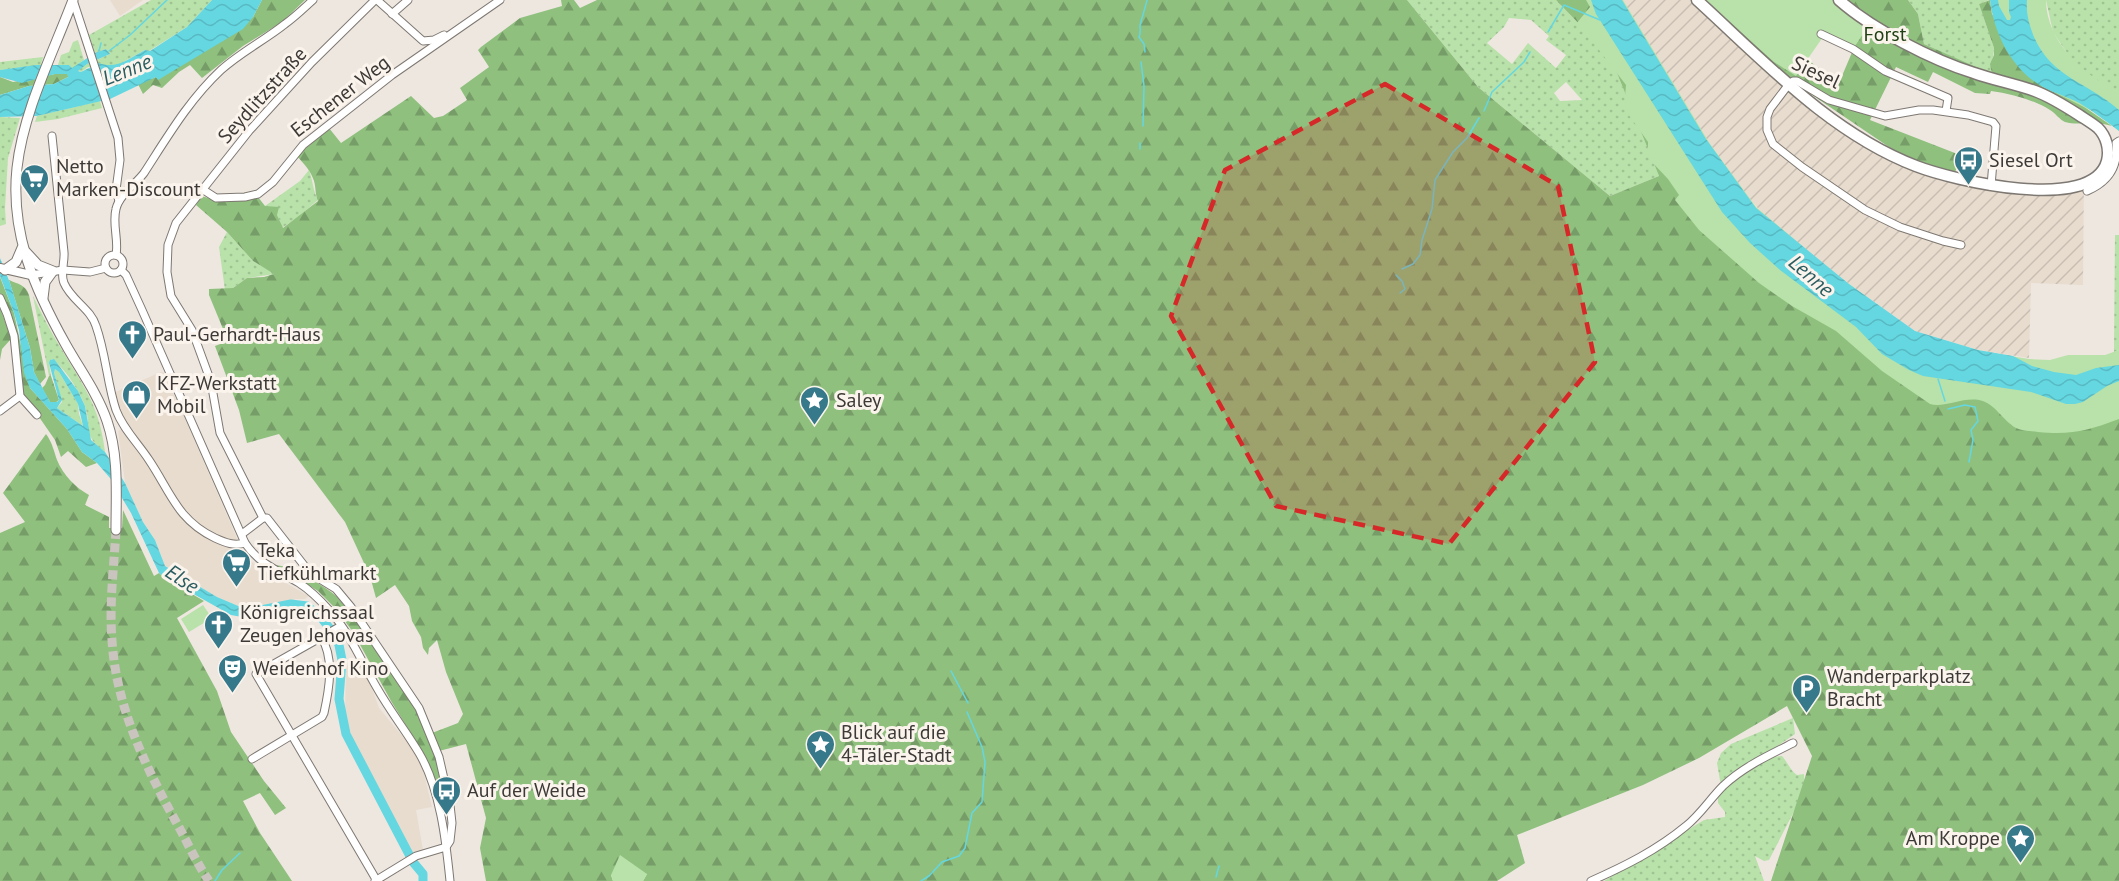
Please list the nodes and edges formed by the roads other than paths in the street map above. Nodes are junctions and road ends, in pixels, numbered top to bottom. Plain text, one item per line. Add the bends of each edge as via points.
1 (73, 0) edge
2 (313, 0) edge
3 (376, 0) edge
4 (408, 0) edge
5 (500, 0) edge
6 (1696, 0) edge
7 (1839, 0) edge
8 (392, 14) junction
9 (452, 33) junction
10 (1821, 34) dead end
11 (1789, 84) junction
12 (1946, 111) junction
13 (52, 136) dead end
14 (2119, 141) edge
15 (1991, 186) junction
16 (202, 189) junction
17 (2087, 191) dead end
18 (119, 201) junction
19 (1961, 245) dead end
20 (22, 248) junction
21 (116, 255) junction
22 (106, 268) junction
23 (6, 270) edge
24 (121, 270) junction
25 (58, 271) junction
26 (31, 275) junction
27 (0, 298) edge
28 (44, 300) junction
29 (20, 396) junction
30 (0, 411) edge
31 (37, 416) dead end
32 (263, 519) junction
33 (116, 530) tunnel mouth
34 (242, 534) junction
35 (245, 543) junction
36 (338, 628) junction
37 (323, 636) junction
38 (292, 734) junction
39 (1793, 743) dead end
40 (252, 759) dead end
41 (446, 847) junction
42 (376, 881) edge
43 (450, 881) edge
44 (1591, 881) edge

1 - 18 street via 119,147
1 - 20 main road via 19,150 16,219
2 - 18 street via 208,83 182,114 143,175
3 - 8 street
3 - 16 street, Seydlitzstraße via 312,62
4 - 8 street
5 - 9 street, Eschener Weg
6 - 11 main road, Siesel
7 - 15 main road via 1869,23 1940,60 2037,92 2091,117 2109,133 2113,157 2107,173 2086,187 2036,192
8 - 9 street via 423,41
9 - 16 street, Eschener Weg via 303,145 258,194 216,198
10 - 12 street, Siesel via 1853,49 1885,71 1948,98
11 - 12 street, Siesel via 1797,81 1829,100 1885,116 1919,110
11 - 15 main road via 1849,131 1880,148 1917,166
11 - 19 street via 1767,117 1773,144 1865,210 1900,227
12 - 15 street, Siesel via 1996,126
13 - 25 street via 65,263
14 - 17 street via 2109,177
16 - 32 street, Seydlitzstraße via 176,223 168,245 169,288 192,330 210,381 220,433
18 - 21 street via 115,218
20 - 23 main road via 16,262
20 - 25 main road via 38,265
20 - 26 main road
21 - 22 street via 107,258
21 - 24 street via 123,261
22 - 24 street via 114,273
22 - 25 street
23 - 26 street
24 - 34 street
25 - 26 street
25 - 28 main road via 44,287
25 - 35 street via 97,327 122,425 151,463 171,499 180,512 208,534 233,545
26 - 28 main road
27 - 29 street via 14,336
28 - 33 main road via 107,421 116,472
29 - 30 street
29 - 31 street
32 - 34 street
32 - 41 street, Seydlitzstraße via 268,518 310,573 336,589 419,708 445,781 452,823
34 - 35 street
35 - 36 street via 259,560 309,590 330,611
36 - 37 street
36 - 41 street via 420,754 433,787
37 - 38 street via 330,659 324,713
37 - 38 street via 256,674
38 - 40 street
38 - 42 street
39 - 44 street via 1740,773 1668,840 1641,858
41 - 42 street via 416,856
41 - 43 street

